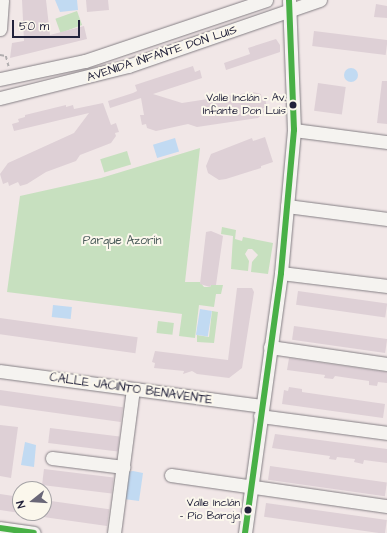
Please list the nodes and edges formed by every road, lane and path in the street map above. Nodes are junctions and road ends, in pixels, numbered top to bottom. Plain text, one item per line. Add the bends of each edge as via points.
1 (2, 0) edge
2 (266, 0) edge
3 (320, 0) edge
4 (289, 6) edge
5 (0, 29) edge
6 (0, 79) edge
7 (0, 98) edge
8 (294, 130) junction
9 (387, 142) edge
10 (287, 206) junction
11 (387, 219) edge
12 (281, 273) junction
13 (387, 286) edge
14 (270, 347) junction
15 (387, 364) edge
16 (0, 371) edge
17 (133, 389) junction
18 (261, 411) junction
19 (387, 433) edge
20 (52, 458) dead end
21 (123, 467) junction
22 (171, 475) dead end
23 (251, 488) junction
24 (387, 506) edge
25 (0, 528) edge
26 (26, 532) edge
27 (114, 533) edge
28 (245, 533) edge

1 - 5 street
2 - 6 street, AVENIDA INFANTE DON LUIS via 85,61
3 - 4 street, AVENIDA INFANTE DON LUIS
4 - 7 street, AVENIDA INFANTE DON LUIS via 115,70
4 - 8 street
8 - 9 street
8 - 10 street
10 - 11 street
10 - 12 street
12 - 13 street
12 - 14 street
14 - 15 street
14 - 18 street
16 - 17 street, CALLE JACINTO BENAVENTE
17 - 18 street, CALLE JACINTO BENAVENTE
17 - 21 street
18 - 19 street, CALLE JACINTO BENAVENTE
18 - 23 street
20 - 21 street
21 - 27 street
22 - 23 street
23 - 24 street
23 - 28 street
25 - 26 street

